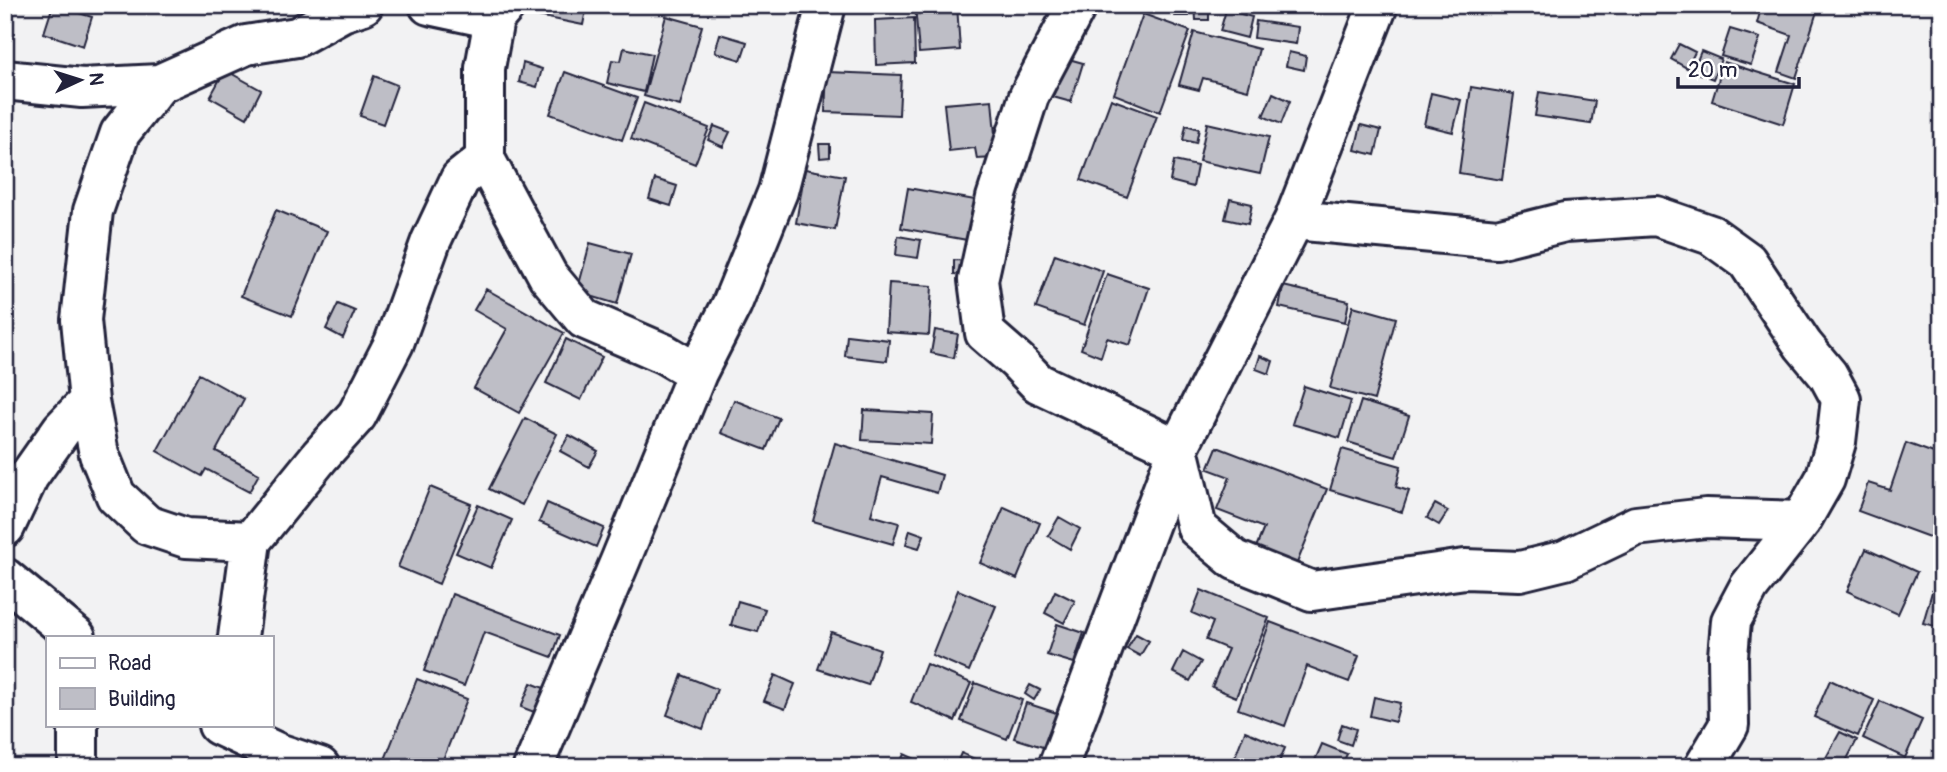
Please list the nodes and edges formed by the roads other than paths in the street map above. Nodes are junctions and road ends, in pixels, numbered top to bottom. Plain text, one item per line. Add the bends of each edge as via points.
1 (363, 5) edge
2 (429, 5) edge
3 (826, 5) edge
4 (1077, 5) edge
5 (1378, 5) edge
6 (500, 12) edge
7 (5, 80) edge
8 (159, 84) junction
9 (485, 159) junction
10 (1294, 219) junction
11 (697, 373) junction
12 (89, 401) junction
13 (1178, 449) junction
14 (1801, 521) junction
15 (5, 527) edge
16 (251, 541) junction
17 (5, 578) edge
18 (75, 636) edge
19 (237, 636) edge
20 (78, 726) edge
21 (222, 726) edge
22 (271, 739) edge
23 (78, 767) edge
24 (320, 767) edge
25 (533, 767) edge
26 (1058, 767) edge
27 (1704, 767) edge

1 - 8 street via 297,37 246,45
2 - 6 street
3 - 11 street via 778,191 732,304
4 - 13 street via 1029,96 996,198 978,280 985,333 1038,383
5 - 10 street
6 - 9 street via 485,68
7 - 8 street via 82,88
8 - 12 street via 120,133 93,211 81,320
9 - 11 street via 548,276 584,319
9 - 16 street via 460,179 431,241 394,343 357,415
10 - 13 street
10 - 14 street via 1497,239 1565,222 1656,216 1711,235 1747,261 1841,398 1836,442 1825,479
11 - 25 street
12 - 15 street via 62,429 29,476
12 - 16 street via 99,454 116,496 147,525 186,538
13 - 14 street via 1196,528 1235,560 1312,591 1465,569 1520,571 1565,560 1636,527 1706,518
13 - 26 street
14 - 27 street via 1749,587 1731,621 1729,725
16 - 19 street
17 - 18 street
20 - 23 street
21 - 22 street
22 - 24 street

